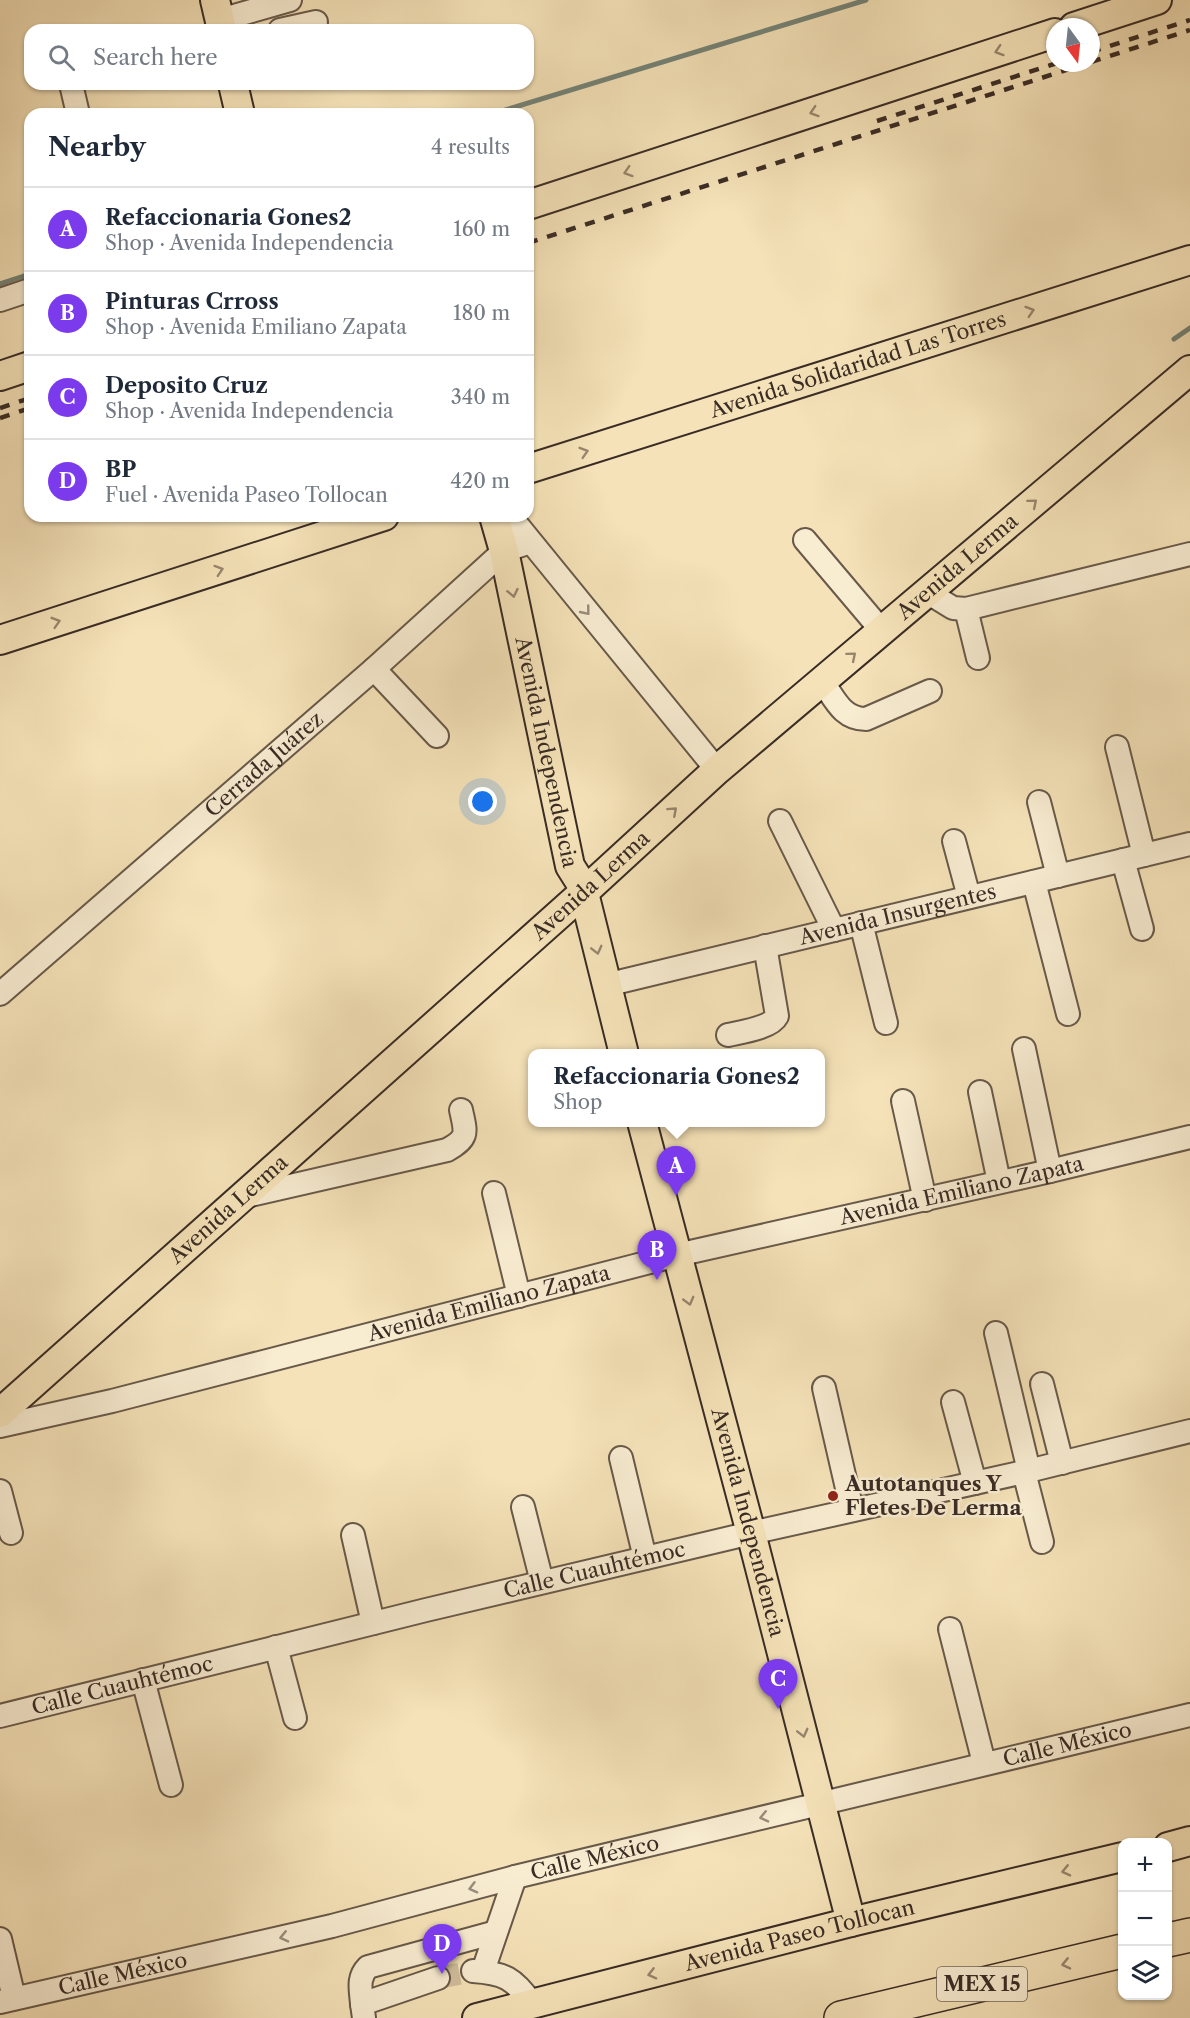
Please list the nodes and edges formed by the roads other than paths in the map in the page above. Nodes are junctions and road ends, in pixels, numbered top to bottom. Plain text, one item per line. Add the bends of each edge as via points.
1 (290, 0) edge
2 (1157, 0) edge
3 (219, 17) edge
4 (1100, 19) edge
5 (316, 22) dead end
6 (307, 24) edge
7 (1046, 36) edge
8 (72, 90) edge
9 (234, 90) edge
10 (77, 108) edge
11 (239, 108) edge
12 (534, 203) edge
13 (1190, 260) edge
14 (24, 292) edge
15 (0, 300) edge
16 (24, 368) edge
17 (1190, 370) edge
18 (0, 376) edge
19 (534, 468) edge
20 (365, 522) edge
21 (498, 522) edge
22 (511, 522) edge
23 (805, 540) dead end
24 (517, 547) junction
25 (1190, 554) edge
26 (927, 592) junction
27 (966, 609) junction
28 (882, 631) junction
29 (0, 640) edge
30 (978, 658) dead end
31 (375, 669) junction
32 (822, 681) junction
33 (930, 692) dead end
34 (437, 736) dead end
35 (1117, 747) dead end
36 (710, 762) junction
37 (1040, 802) dead end
38 (780, 821) dead end
39 (954, 841) dead end
40 (1190, 844) edge
41 (1134, 857) junction
42 (1058, 876) junction
43 (578, 881) junction
44 (1034, 882) junction
45 (969, 897) junction
46 (861, 923) junction
47 (1142, 929) dead end
48 (834, 930) junction
49 (765, 946) junction
50 (606, 985) junction
51 (0, 994) edge
52 (1068, 1014) dead end
53 (886, 1023) dead end
54 (728, 1035) dead end
55 (623, 1049) edge
56 (1024, 1049) dead end
57 (980, 1092) dead end
58 (903, 1101) dead end
59 (461, 1110) dead end
60 (643, 1127) edge
61 (1190, 1137) edge
62 (1050, 1171) junction
63 (999, 1182) junction
64 (494, 1193) dead end
65 (242, 1197) junction
66 (925, 1200) junction
67 (677, 1255) junction
68 (519, 1296) junction
69 (996, 1333) dead end
70 (1042, 1384) dead end
71 (824, 1388) dead end
72 (953, 1402) dead end
73 (0, 1413) edge
74 (0, 1426) edge
75 (1190, 1431) edge
76 (621, 1458) dead end
77 (1062, 1462) junction
78 (1027, 1472) junction
79 (975, 1483) junction
80 (0, 1491) edge
81 (523, 1507) dead end
82 (852, 1510) junction
83 (11, 1533) dead end
84 (752, 1533) junction
85 (353, 1535) dead end
86 (1042, 1542) dead end
87 (645, 1558) junction
88 (542, 1582) junction
89 (373, 1623) junction
90 (950, 1629) dead end
91 (276, 1647) junction
92 (143, 1680) junction
93 (1190, 1715) edge
94 (0, 1716) edge
95 (295, 1718) dead end
96 (984, 1763) junction
97 (171, 1785) dead end
98 (821, 1803) junction
99 (1190, 1841) edge
100 (1172, 1845) edge
101 (1118, 1858) edge
102 (515, 1877) junction
103 (851, 1922) junction
104 (496, 1932) junction
105 (1190, 1935) edge
106 (0, 1939) edge
107 (1172, 1939) edge
108 (1118, 1952) edge
109 (438, 1978) tunnel mouth
110 (7, 2000) edge
111 (532, 2004) junction
112 (363, 2011) edge
113 (477, 2018) edge
114 (841, 2018) edge

1 - 3 street
2 - 4 main road
5 - 6 street
7 -> 12 main road
8 - 10 street
9 - 11 main road
19 -> 13 main road, Avenida Solidaridad Las Torres
14 - 15 street
16 - 18 main road
26 -> 17 main road, Avenida Lerma
29 -> 20 main road
21 - 24 main road, Avenida Independencia
22 - 24 street, Avenida Independencia
23 - 28 street
24 - 31 street, Cerrada Juárez
24 -> 36 street, Avenida Independencia
24 -> 43 main road, Avenida Independencia
25 - 27 street
26 - 27 street via 952,608
26 - 28 main road, Avenida Lerma
27 - 30 street
32 -> 28 main road, Avenida Lerma
31 - 34 street
31 - 51 street, Cerrada Juárez
32 - 33 street via 846,714 855,719 866,719
32 - 36 main road, Avenida Lerma
35 - 41 street
43 -> 36 main road, Avenida Lerma
37 - 42 street
38 - 48 street
39 - 45 street
40 - 41 street, Avenida Insurgentes
41 - 42 street, Avenida Insurgentes
41 - 47 street
42 - 44 street, Avenida Insurgentes
43 -> 50 main road, Avenida Independencia
43 - 65 main road, Avenida Lerma
44 - 45 street, Avenida Insurgentes
44 - 52 street
45 - 46 street, Avenida Insurgentes
46 - 48 street, Avenida Insurgentes
46 - 53 street
48 - 49 street, Avenida Insurgentes
49 - 50 street, Avenida Insurgentes
49 - 54 street via 776,1020
50 - 55 main road, Avenida Independencia
56 - 62 street
57 - 63 street
58 - 66 street
59 - 65 street via 466,1133 461,1142 447,1150
60 - 67 main road, Avenida Independencia
61 - 62 street, Avenida Emiliano Zapata
62 - 63 street, Avenida Emiliano Zapata
63 - 66 street, Avenida Emiliano Zapata
64 - 68 street
65 - 73 main road, Avenida Lerma
66 - 67 street, Avenida Emiliano Zapata
67 - 68 street, Avenida Emiliano Zapata
67 -> 84 main road, Avenida Independencia
68 - 74 street, Avenida Emiliano Zapata
69 - 78 street
70 - 77 street
71 - 82 street
72 - 79 street
75 - 77 street, Calle Cuauhtémoc
76 - 87 street
77 - 78 street, Calle Cuauhtémoc
78 - 79 street, Calle Cuauhtémoc
78 - 86 street
79 - 82 street, Calle Cuauhtémoc
80 - 83 street
81 - 88 street
82 - 84 street, Calle Cuauhtémoc
84 - 87 street, Calle Cuauhtémoc
84 -> 98 main road, Avenida Independencia
85 - 89 street
87 - 88 street, Calle Cuauhtémoc
88 - 89 street, Calle Cuauhtémoc
89 - 91 street, Calle Cuauhtémoc
90 - 96 street
91 - 92 street, Calle Cuauhtémoc
91 - 95 street
92 - 94 street, Calle Cuauhtémoc
92 - 97 street
93 - 96 street, Calle México
96 - 98 street, Calle México
98 -> 102 street, Calle México
98 - 103 main road, Avenida Independencia
99 - 100 main road
101 -> 103 main road, Avenida Paseo Tollocan
102 - 104 street
102 -> 110 street, Calle México via 332,1926
103 -> 111 main road, Avenida Paseo Tollocan
104 - 111 street via 478,1971 493,1972 516,1983
104 - 112 street via 368,1967 360,1979
105 - 107 highway
106 - 110 street
108 -> 114 highway, MEX 15
109 - 112 street
111 - 113 main road, Avenida Paseo Tollocan

